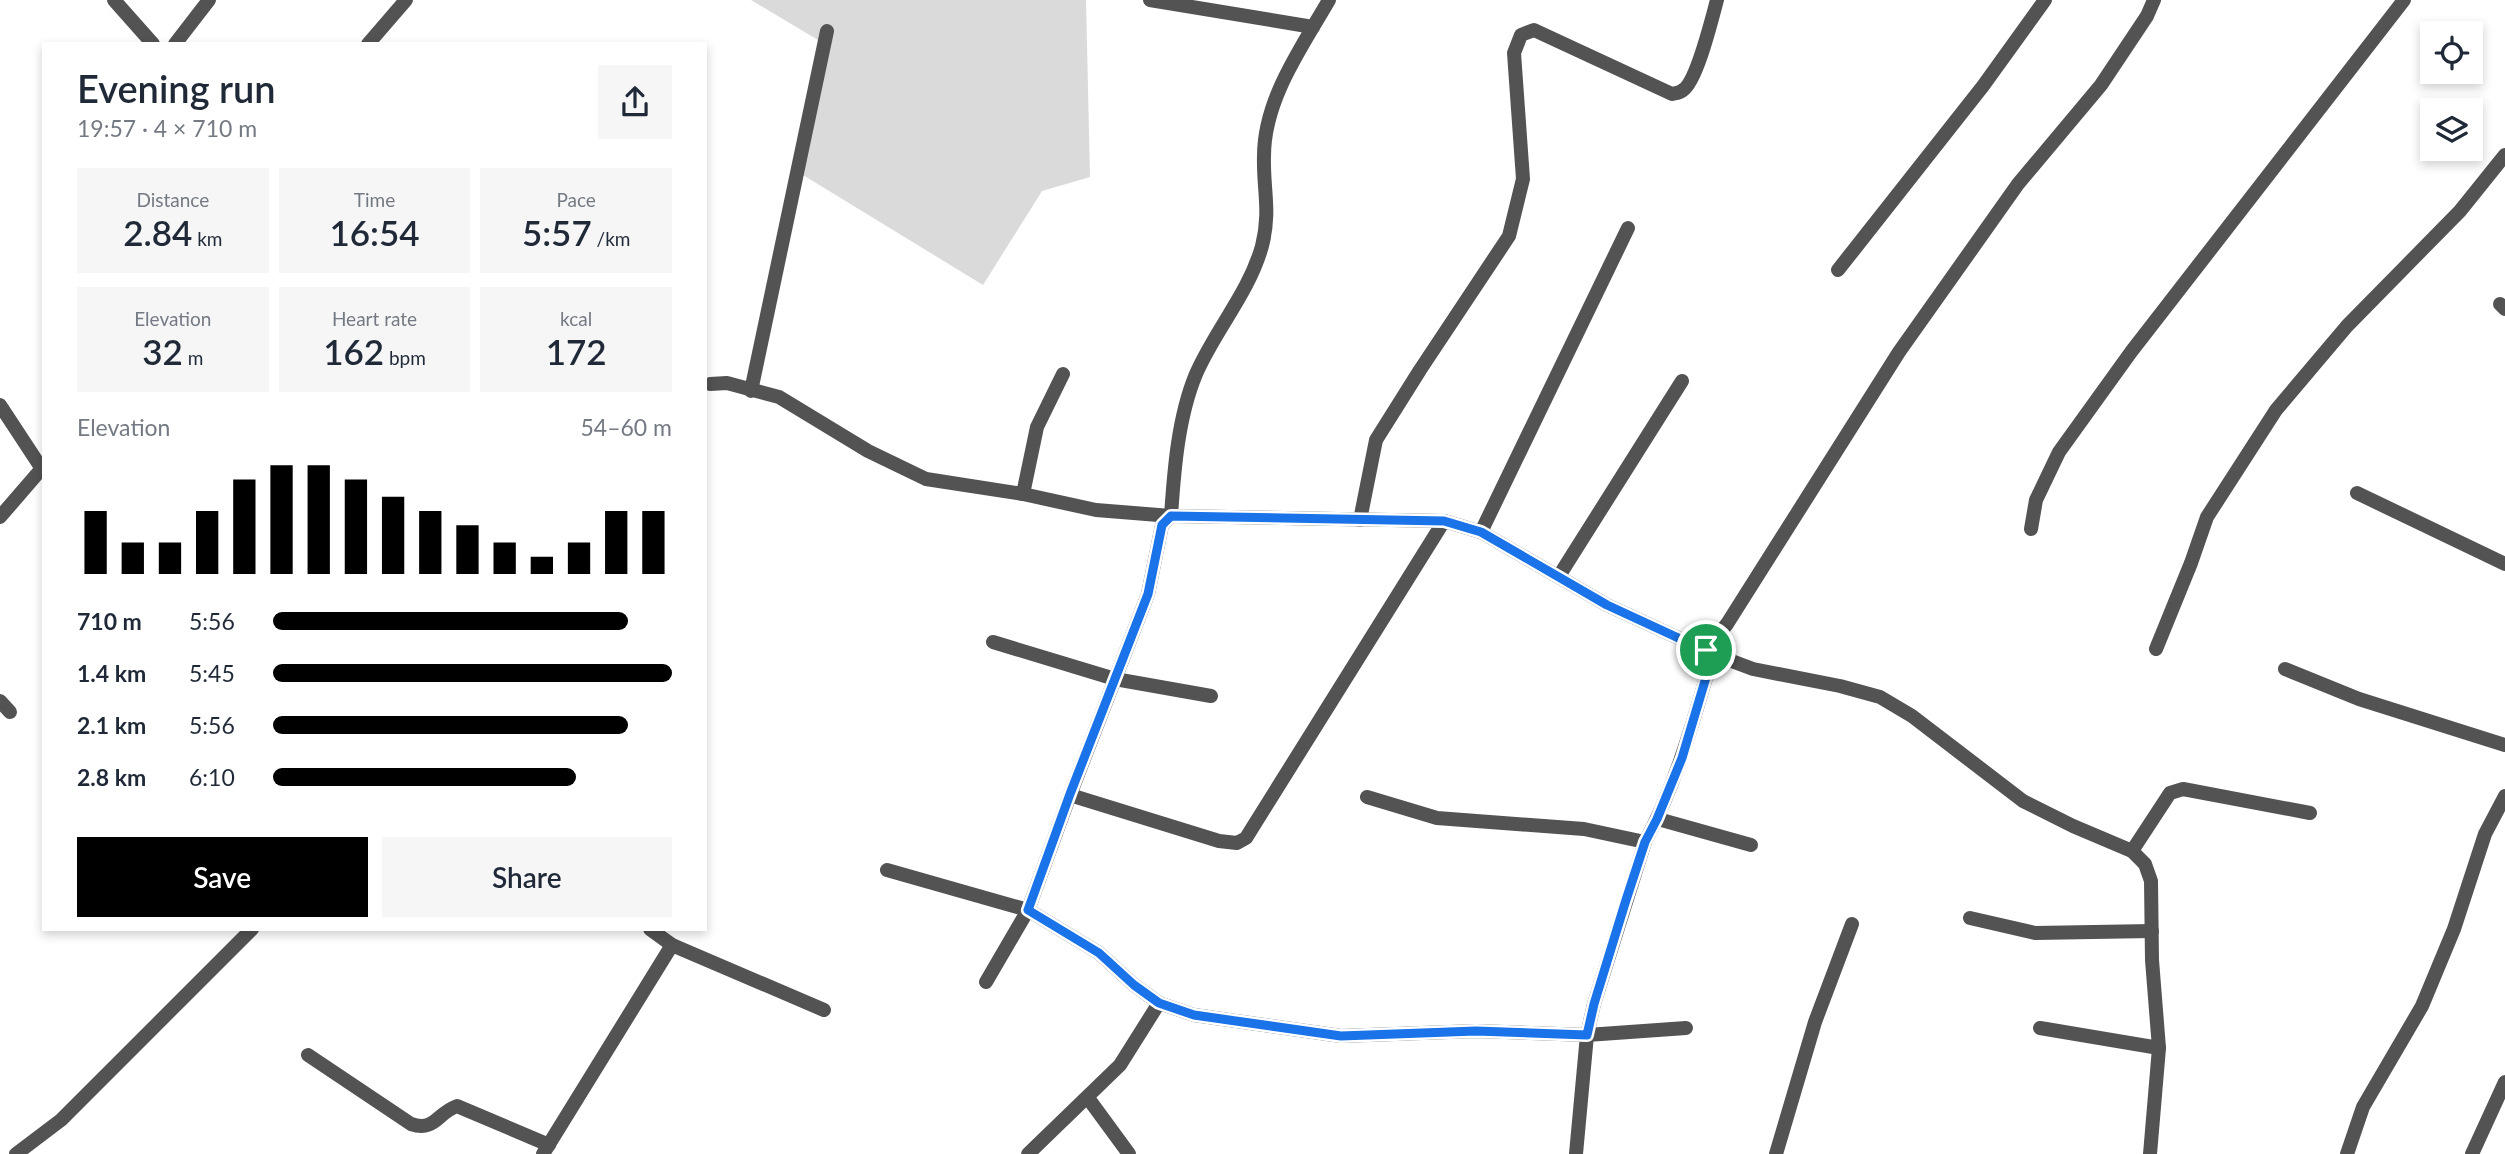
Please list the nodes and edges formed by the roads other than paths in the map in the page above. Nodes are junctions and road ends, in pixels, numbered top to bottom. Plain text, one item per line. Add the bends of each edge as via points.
1 (114, 0) edge
2 (209, 0) edge
3 (406, 0) edge
4 (1150, 0) edge
5 (1329, 0) edge
6 (1717, 0) edge
7 (2045, 0) edge
8 (2154, 0) edge
9 (2404, 0) edge
10 (1313, 27) junction
11 (827, 31) dead end
12 (151, 42) edge
13 (177, 42) edge
14 (370, 42) edge
15 (2505, 155) edge
16 (1628, 228) dead end
17 (1838, 270) dead end
18 (1063, 374) dead end
19 (1682, 381) dead end
20 (707, 385) edge
21 (751, 391) junction
22 (0, 405) edge
23 (42, 468) edge
24 (42, 470) edge
25 (2357, 493) dead end
26 (1023, 494) junction
27 (1171, 516) junction
28 (0, 517) edge
29 (1360, 520) junction
30 (1444, 521) junction
31 (2031, 529) dead end
32 (1481, 532) junction
33 (2505, 564) edge
34 (1559, 576) junction
35 (993, 642) dead end
36 (2156, 649) dead end
37 (1709, 652) junction
38 (2285, 669) dead end
39 (1115, 679) junction
40 (1211, 696) dead end
41 (2505, 745) edge
42 (1070, 794) junction
43 (2505, 796) edge
44 (1367, 797) dead end
45 (2310, 813) dead end
46 (1657, 819) junction
47 (1645, 842) junction
48 (1751, 845) dead end
49 (2132, 851) junction
50 (887, 870) dead end
51 (1028, 910) junction
52 (1970, 918) dead end
53 (1852, 924) dead end
54 (250, 931) edge
55 (653, 931) edge
56 (2152, 931) junction
57 (672, 945) junction
58 (986, 982) dead end
59 (1159, 1003) junction
60 (824, 1010) dead end
61 (1686, 1028) dead end
62 (2040, 1028) dead end
63 (1587, 1035) junction
64 (2159, 1048) junction
65 (308, 1055) dead end
66 (2505, 1082) edge
67 (1088, 1098) junction
68 (546, 1149) edge
69 (16, 1154) edge
70 (1028, 1154) edge
71 (1129, 1154) edge
72 (1576, 1154) edge
73 (1776, 1154) edge
74 (2150, 1154) edge
75 (2347, 1154) edge
76 (2472, 1154) edge

1 - 12 street
2 - 13 street
3 - 14 street
4 - 10 street
5 - 10 street
6 - 29 street via 1691,80 1684,90 1672,94 1534,30 1521,35 1514,53 1523,179 1509,236 1376,440
7 - 17 street
8 - 37 street via 2101,85 2018,184 1899,352
9 - 31 street via 2059,452 2036,500
10 - 27 street via 1269,117 1264,155 1268,208 1261,247 1240,298 1196,375 1182,425
11 - 21 street
15 - 36 street via 2460,211 2347,326 2276,410 2207,517
16 - 32 street
18 - 26 street via 1037,428
19 - 34 street
20 - 21 street via 727,383
21 - 26 street via 779,397 867,452 926,479
22 - 23 street
24 - 28 street
25 - 33 street
26 - 27 street via 1096,510
27 - 29 street
27 - 39 street via 1162,525 1148,594
29 - 30 street
30 - 32 street
30 - 42 street via 1246,838 1237,843 1219,841
32 - 34 street
34 - 37 street via 1607,605
35 - 39 street
37 - 46 street via 1682,758
37 - 49 street via 1753,669 1880,697 2023,801
38 - 41 street via 2359,699
39 - 40 street
39 - 42 street
42 - 51 street
43 - 75 street via 2485,834 2423,1006 2363,1107
44 - 47 street via 1437,818 1584,829
45 - 49 street via 2183,789 2170,793
46 - 47 street
46 - 48 street
47 - 63 street
49 - 56 street via 2145,863 2151,881
50 - 51 street
51 - 58 street
51 - 59 street via 1099,953
52 - 56 street via 2035,933
53 - 73 street via 1815,1022
54 - 69 street via 61,1119
55 - 57 street
56 - 64 street
57 - 60 street
57 - 68 street
59 - 63 street via 1194,1015 1341,1036 1476,1031
59 - 67 street via 1120,1065
61 - 63 street
62 - 64 street
63 - 72 street
64 - 74 street
65 - 68 street via 411,1124 431,1125 457,1106
66 - 76 street
67 - 70 street
67 - 71 street

